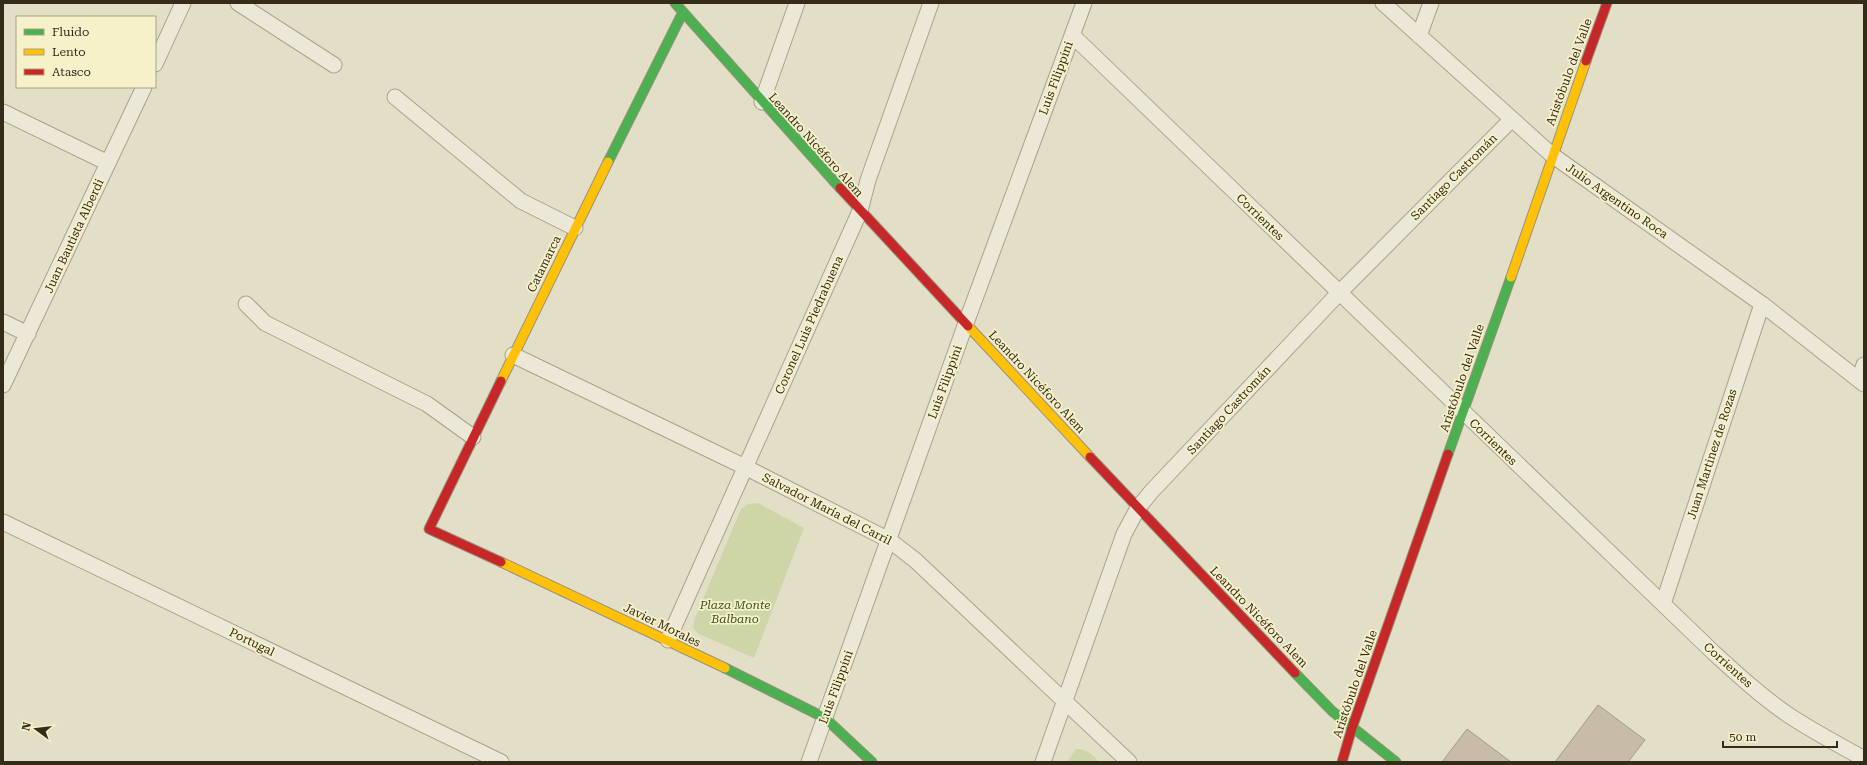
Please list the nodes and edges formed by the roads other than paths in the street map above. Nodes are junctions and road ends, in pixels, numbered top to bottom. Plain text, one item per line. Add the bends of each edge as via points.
1 (183, 3) edge
2 (238, 3) edge
3 (675, 3) edge
4 (797, 3) edge
5 (931, 3) edge
6 (1084, 3) edge
7 (1383, 3) edge
8 (1431, 3) edge
9 (1606, 3) edge
10 (683, 12) junction
11 (1072, 35) junction
12 (1419, 36) junction
13 (156, 62) edge
14 (334, 65) dead end
15 (144, 88) edge
16 (395, 97) dead end
17 (762, 102) junction
18 (3, 112) edge
19 (1512, 119) junction
20 (1552, 155) junction
21 (108, 163) junction
22 (860, 211) junction
23 (575, 228) junction
24 (1339, 293) junction
25 (246, 304) dead end
26 (1762, 304) junction
27 (3, 322) edge
28 (966, 323) junction
29 (28, 334) junction
30 (513, 356) junction
31 (1864, 366) edge
32 (1861, 382) edge
33 (3, 385) edge
34 (1463, 413) junction
35 (474, 437) junction
36 (745, 467) junction
37 (1138, 508) junction
38 (3, 522) edge
39 (429, 529) joint
40 (889, 540) junction
41 (1663, 604) junction
42 (668, 640) junction
43 (1065, 702) junction
44 (825, 718) junction
45 (1352, 728) junction
46 (1864, 759) edge
47 (501, 762) edge
48 (809, 762) edge
49 (872, 762) edge
50 (1043, 762) edge
51 (1129, 762) edge
52 (1342, 762) edge
53 (1396, 762) edge

1 - 13 street
2 - 14 street
3 - 10 street, Leandro Nicéforo Alem
4 - 17 street
5 - 22 street, Coronel Luis Piedrabuena via 868,180
6 - 11 street, Luis Filippini
7 - 12 street, Julio Argentino Roca
8 - 12 street
9 - 20 street, Aristóbulo del Valle
10 - 17 street, Leandro Nicéforo Alem
10 - 23 street, Catamarca
11 - 24 street, Corrientes
11 - 28 street, Luis Filippini
12 - 19 street, Julio Argentino Roca
15 - 21 street, Juan Bautista Alberdi
16 - 23 street via 521,201
17 - 22 street, Leandro Nicéforo Alem
18 - 21 street
19 - 20 street, Julio Argentino Roca
19 - 24 street, Santiago Castromán
20 - 26 street, Julio Argentino Roca
20 - 34 street, Aristóbulo del Valle
21 - 29 street, Juan Bautista Alberdi
22 - 28 street, Leandro Nicéforo Alem
22 - 36 street, Coronel Luis Piedrabuena
23 - 30 street, Catamarca
24 - 34 street, Corrientes
24 - 37 street, Santiago Castromán
25 - 35 street via 265,323 427,404
26 - 32 street, Julio Argentino Roca
26 - 41 street, Juan Martinez de Rozas
27 - 29 street
28 - 37 street, Leandro Nicéforo Alem
28 - 40 street, Luis Filippini
29 - 33 street, Juan Bautista Alberdi
30 - 35 street, Catamarca
30 - 36 street, Salvador María del Carril
31 - 32 street
34 - 41 street, Corrientes
34 - 45 street, Aristóbulo del Valle
35 - 39 street, Catamarca
36 - 40 street, Salvador María del Carril
36 - 42 street, Coronel Luis Piedrabuena
37 - 43 street, Santiago Castromán via 1124,534
37 - 45 street, Leandro Nicéforo Alem via 1332,711
38 - 47 street, Portugal
39 - 42 street, Javier Morales
40 - 43 street, Salvador María del Carril via 915,560
40 - 44 street, Luis Filippini
41 - 46 street, Corrientes via 1765,698 1806,726
42 - 44 street, Javier Morales
43 - 50 street, Santiago Castromán
43 - 51 street, Salvador María del Carril
44 - 48 street, Luis Filippini
44 - 49 street, Javier Morales
45 - 52 street, Aristóbulo del Valle
45 - 53 street, Leandro Nicéforo Alem

